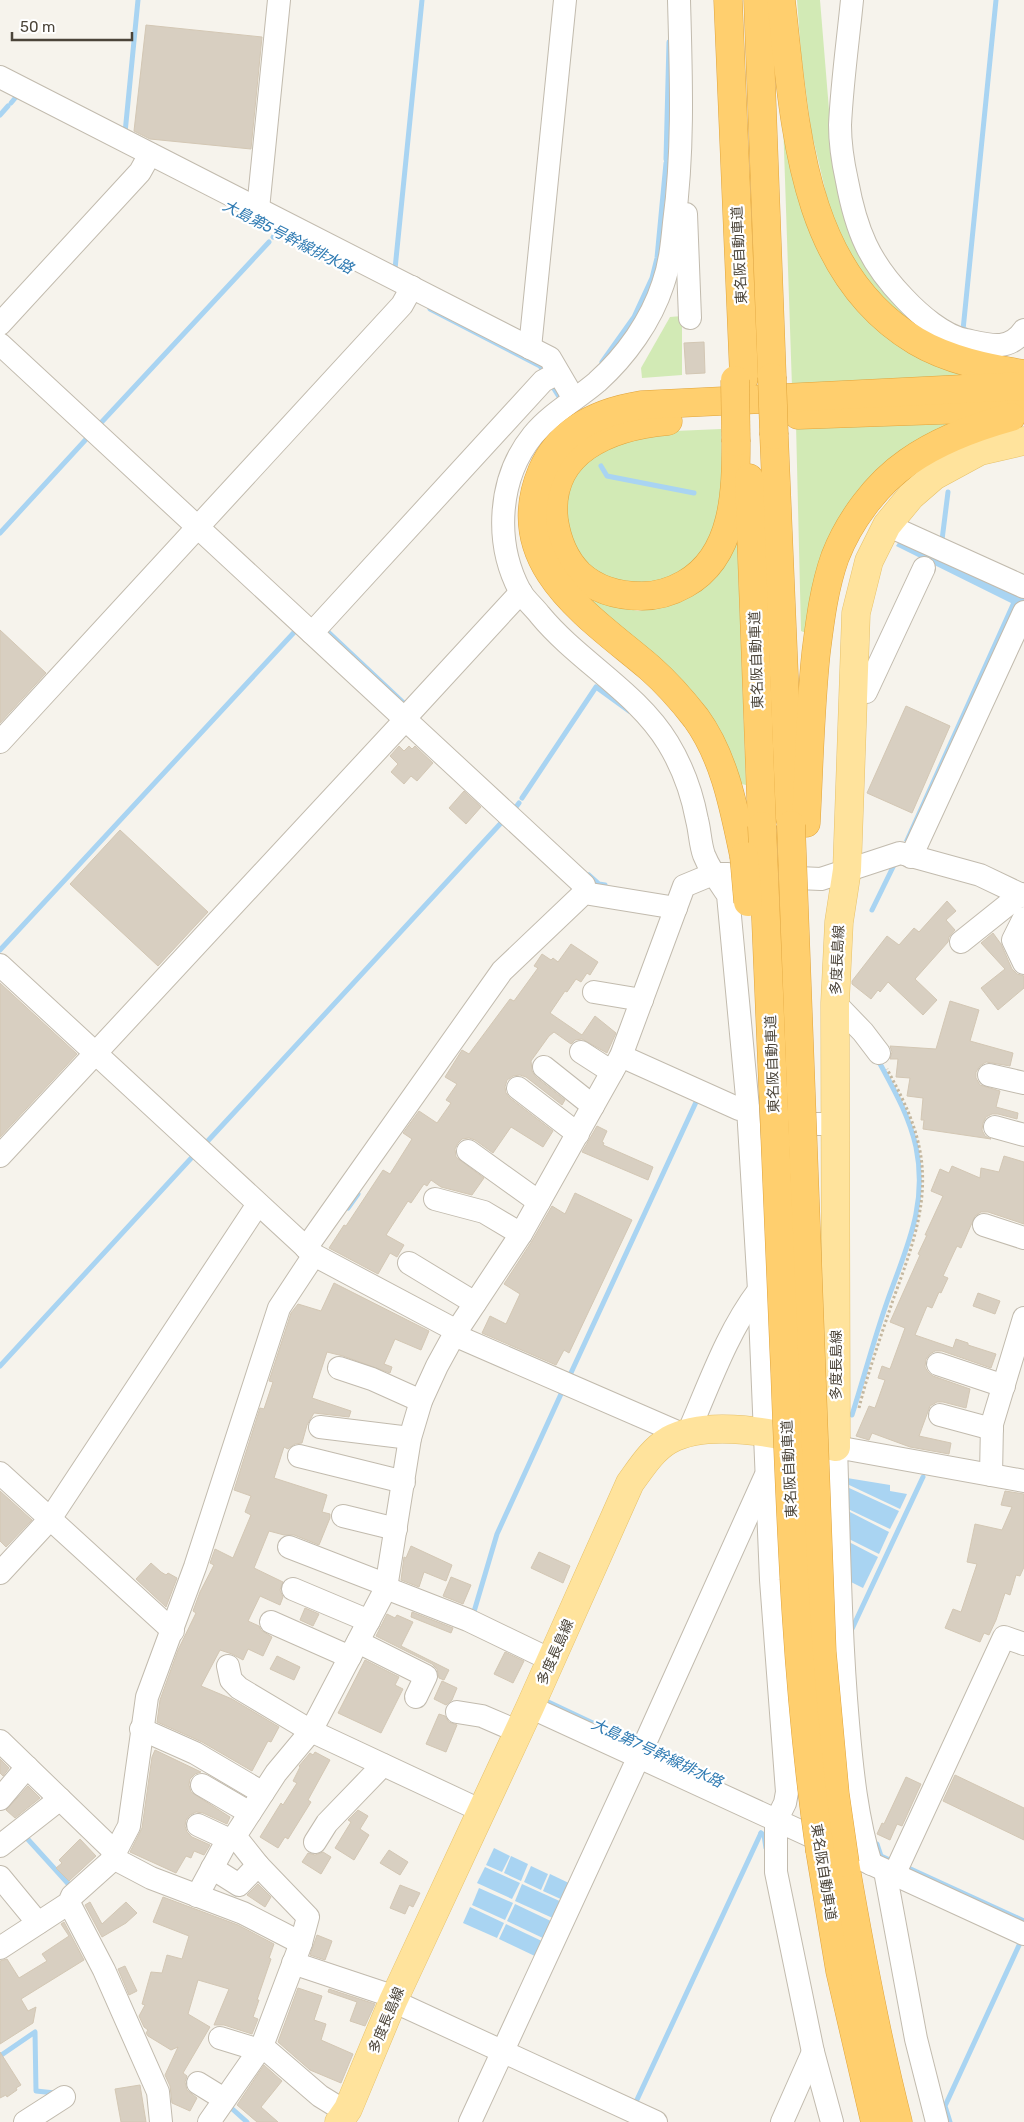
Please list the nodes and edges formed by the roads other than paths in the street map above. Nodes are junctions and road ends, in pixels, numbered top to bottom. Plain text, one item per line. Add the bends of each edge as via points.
1 (279, 0) edge
2 (566, 0) edge
3 (679, 0) edge
4 (728, 0) edge
5 (758, 0) edge
6 (781, 0) edge
7 (852, 0) edge
8 (0, 77) edge
9 (146, 161) junction
10 (679, 189) junction
11 (258, 209) junction
12 (408, 295) junction
13 (690, 318) dead end
14 (0, 324) edge
15 (1024, 330) edge
16 (0, 344) edge
17 (530, 348) junction
18 (1024, 374) edge
19 (552, 376) junction
20 (1024, 386) edge
21 (574, 400) junction
22 (1024, 407) edge
23 (1024, 414) edge
24 (741, 440) junction
25 (1024, 441) edge
26 (887, 525) junction
27 (197, 528) junction
28 (924, 568) dead end
29 (1024, 587) edge
30 (521, 592) junction
31 (1024, 612) edge
32 (317, 627) junction
33 (853, 692) junction
34 (409, 714) junction
35 (0, 742) edge
36 (798, 824) junction
37 (911, 856) junction
38 (847, 870) junction
39 (713, 874) junction
40 (584, 894) junction
41 (1022, 895) edge
42 (676, 908) junction
43 (1024, 918) edge
44 (961, 942) dead end
45 (1024, 963) edge
46 (0, 965) edge
47 (594, 992) dead end
48 (642, 1000) junction
49 (835, 1002) junction
50 (581, 1052) dead end
51 (96, 1053) junction
52 (879, 1053) road end
53 (617, 1064) junction
54 (544, 1066) dead end
55 (988, 1075) dead end
56 (1024, 1083) edge
57 (518, 1088) dead end
58 (593, 1106) junction
59 (748, 1116) junction
60 (835, 1124) junction
61 (994, 1127) dead end
62 (578, 1134) junction
63 (1024, 1135) edge
64 (468, 1151) dead end
65 (0, 1156) edge
66 (435, 1200) dead end
67 (539, 1202) junction
68 (258, 1204) junction
69 (791, 1209) junction
70 (984, 1225) dead end
71 (521, 1234) junction
72 (1024, 1238) edge
73 (310, 1252) junction
74 (409, 1263) dead end
75 (759, 1290) junction
76 (475, 1303) junction
77 (1024, 1318) edge
78 (456, 1333) junction
79 (938, 1364) dead end
80 (339, 1368) dead end
81 (1004, 1386) junction
82 (421, 1401) junction
83 (940, 1415) dead end
84 (320, 1427) dead end
85 (992, 1429) junction
86 (766, 1432) junction
87 (685, 1434) junction
88 (410, 1438) junction
89 (836, 1447) junction
90 (298, 1456) dead end
91 (0, 1473) edge
92 (766, 1474) junction
93 (991, 1475) junction
94 (1024, 1481) edge
95 (404, 1482) junction
96 (343, 1516) dead end
97 (50, 1519) junction
98 (396, 1529) junction
99 (290, 1547) dead end
100 (0, 1574) edge
101 (387, 1587) junction
102 (293, 1589) dead end
103 (369, 1621) junction
104 (271, 1622) dead end
105 (173, 1631) junction
106 (1024, 1644) edge
107 (354, 1650) junction
108 (551, 1660) junction
109 (228, 1666) dead end
110 (416, 1698) dead end
111 (530, 1707) junction
112 (457, 1712) dead end
113 (141, 1729) junction
114 (312, 1731) junction
115 (519, 1732) junction
116 (0, 1741) edge
117 (642, 1750) junction
118 (383, 1765) junction
119 (27, 1767) junction
120 (202, 1785) dead end
121 (263, 1793) junction
122 (0, 1799) edge
123 (60, 1799) junction
124 (482, 1812) junction
125 (250, 1813) junction
126 (776, 1822) junction
127 (198, 1825) dead end
128 (232, 1838) junction
129 (315, 1842) dead end
130 (0, 1846) edge
131 (114, 1856) junction
132 (258, 1865) junction
133 (882, 1867) junction
134 (212, 1868) junction
135 (0, 1877) edge
136 (197, 1896) junction
137 (69, 1904) junction
138 (38, 1923) junction
139 (1024, 1934) edge
140 (0, 1948) edge
141 (297, 1953) junction
142 (394, 1999) junction
143 (220, 2038) dead end
144 (260, 2048) junction
145 (503, 2052) junction
146 (814, 2052) junction
147 (198, 2083) dead end
148 (64, 2097) dead end
149 (224, 2099) junction
150 (343, 2117) edge
151 (25, 2122) edge
152 (161, 2122) edge
153 (209, 2122) edge
154 (470, 2122) edge
155 (656, 2122) edge
156 (782, 2122) edge
157 (832, 2122) edge
158 (875, 2122) edge
159 (898, 2122) edge
160 (937, 2122) edge

1 - 11 street
2 - 17 street
3 - 10 street
4 - 24 highway, bridge via 727,118
5 - 36 highway, 東名阪自動車道, bridge via 774,435
6 - 18 highway via 794,120 803,165 813,202 839,261 855,286 894,326 917,342 945,355
7 - 15 street via 840,126 850,197 865,245 892,286 932,324 962,340 993,346 1015,341
8 - 9 street
9 - 11 street
9 - 14 street
10 - 13 street via 686,203
10 - 21 street via 670,262 653,309 624,353 598,381
11 - 12 street
12 - 17 street
12 - 27 street
16 - 27 street
17 - 19 street via 550,358
19 - 21 street
19 - 32 street
20 - 69 highway, bridge via 641,405 616,409 592,418 572,431 546,461 537,484 532,508 533,532 541,557 555,582 575,605 676,692 714,748 726,780 744,856
21 - 30 street via 553,415 533,436 510,478 504,505 503,534 508,562
22 - 24 highway via 686,420 616,430 584,448 572,459 559,482 554,516 559,544 567,561 592,584 618,594 660,595 688,582 711,561 728,528
23 - 36 highway via 962,433 932,446 906,463 862,508 847,531 827,586 820,623
24 - 69 highway, 東名阪自動車道, bridge via 762,826
25 - 26 main road, 多度長島線 via 980,451 934,476 911,496
26 - 29 street
26 - 33 main road, 多度長島線 via 869,561 856,613
27 - 32 street
27 - 35 street
28 - 33 street via 866,692
30 - 34 street
30 - 39 street via 555,633 647,713 667,742 683,771 703,853
31 - 37 street
32 - 34 street
33 - 38 main road, 多度長島線
34 - 40 street via 584,885
34 - 51 street
36 - 69 highway, bridge via 811,1144
37 - 38 street via 900,853
37 - 41 street via 980,875
38 - 39 street via 821,878
38 - 49 main road, 多度長島線 via 839,922
39 - 42 street via 684,886
39 - 59 street via 728,895
40 - 42 street
40 - 73 street via 502,972
41 - 44 street
42 - 48 street
43 - 45 street via 1013,940
46 - 51 street
47 - 48 street
48 - 53 street
49 - 52 street
49 - 60 main road, 多度長島線
50 - 53 street
51 - 65 street
51 - 68 street
53 - 58 street
53 - 59 street via 739,1109
54 - 58 street
55 - 56 street
57 - 62 street
58 - 62 street
59 - 60 street
59 - 75 street
60 - 89 main road, 多度長島線
61 - 63 street
62 - 67 street
64 - 67 street
66 - 71 street via 484,1212
67 - 71 street
68 - 73 street
68 - 97 street
69 - 133 highway, 東名阪自動車道, bridge via 835,1794
69 - 158 highway, 東名阪自動車道, bridge via 799,1654 812,1797 840,1971
70 - 72 street
71 - 76 street
73 - 78 street
73 - 105 street via 279,1308
74 - 76 street
75 - 86 street
75 - 87 street via 724,1350
76 - 78 street
77 - 81 street
78 - 82 street
78 - 87 street
79 - 81 street
80 - 82 street via 372,1378
81 - 85 street
82 - 88 street
83 - 85 street
84 - 88 street
85 - 93 street
86 - 87 main road, 多度長島線 via 722,1430
86 - 89 main road, 多度長島線
86 - 92 street
87 - 108 main road, 多度長島線 via 660,1447 630,1483
88 - 95 street
89 - 93 street
89 - 133 street via 840,1611 851,1756 863,1836
90 - 95 street
91 - 97 street
92 - 117 street
92 - 126 street via 787,1792
93 - 94 street
95 - 98 street
96 - 98 street
97 - 100 street
97 - 105 street
98 - 101 street
99 - 101 street
101 - 103 street
101 - 108 street via 468,1620
102 - 103 street
103 - 107 street
104 - 107 street
105 - 113 street via 147,1696
106 - 133 street via 1004,1637
107 - 110 street via 426,1676
107 - 114 street
108 - 111 main road, 多度長島線
109 - 114 street via 231,1680 239,1688
111 - 115 main road, 多度長島線
111 - 117 street
112 - 115 street via 482,1716
113 - 121 street via 195,1753
113 - 131 street via 129,1826
114 - 118 street
114 - 121 street
115 - 124 main road, 多度長島線
116 - 119 street
117 - 126 street
117 - 145 street
118 - 124 street
118 - 129 street via 327,1823
119 - 122 street
119 - 123 street
120 - 125 street
121 - 125 street
123 - 130 street
123 - 131 street
124 - 142 main road, 多度長島線
125 - 128 street
126 - 133 street
126 - 146 street via 776,1872
127 - 128 street
128 - 132 street
128 - 134 street
131 - 136 street via 151,1878
131 - 137 street via 72,1896
132 - 134 street via 239,1885
132 - 141 street via 308,1917
133 - 139 street
133 - 159 highway, 東名阪自動車道 via 870,2005
133 - 160 street via 916,2039
134 - 136 street
135 - 138 street
136 - 141 street via 243,1913
137 - 138 street
137 - 152 street via 104,1970 158,2092
138 - 140 street
141 - 142 street
141 - 144 street
142 - 145 street
142 - 150 main road, 多度長島線
143 - 144 street
144 - 149 street
144 - 150 street
145 - 154 street
145 - 155 street
146 - 156 street
146 - 157 street
147 - 149 street
148 - 151 street
149 - 153 street

